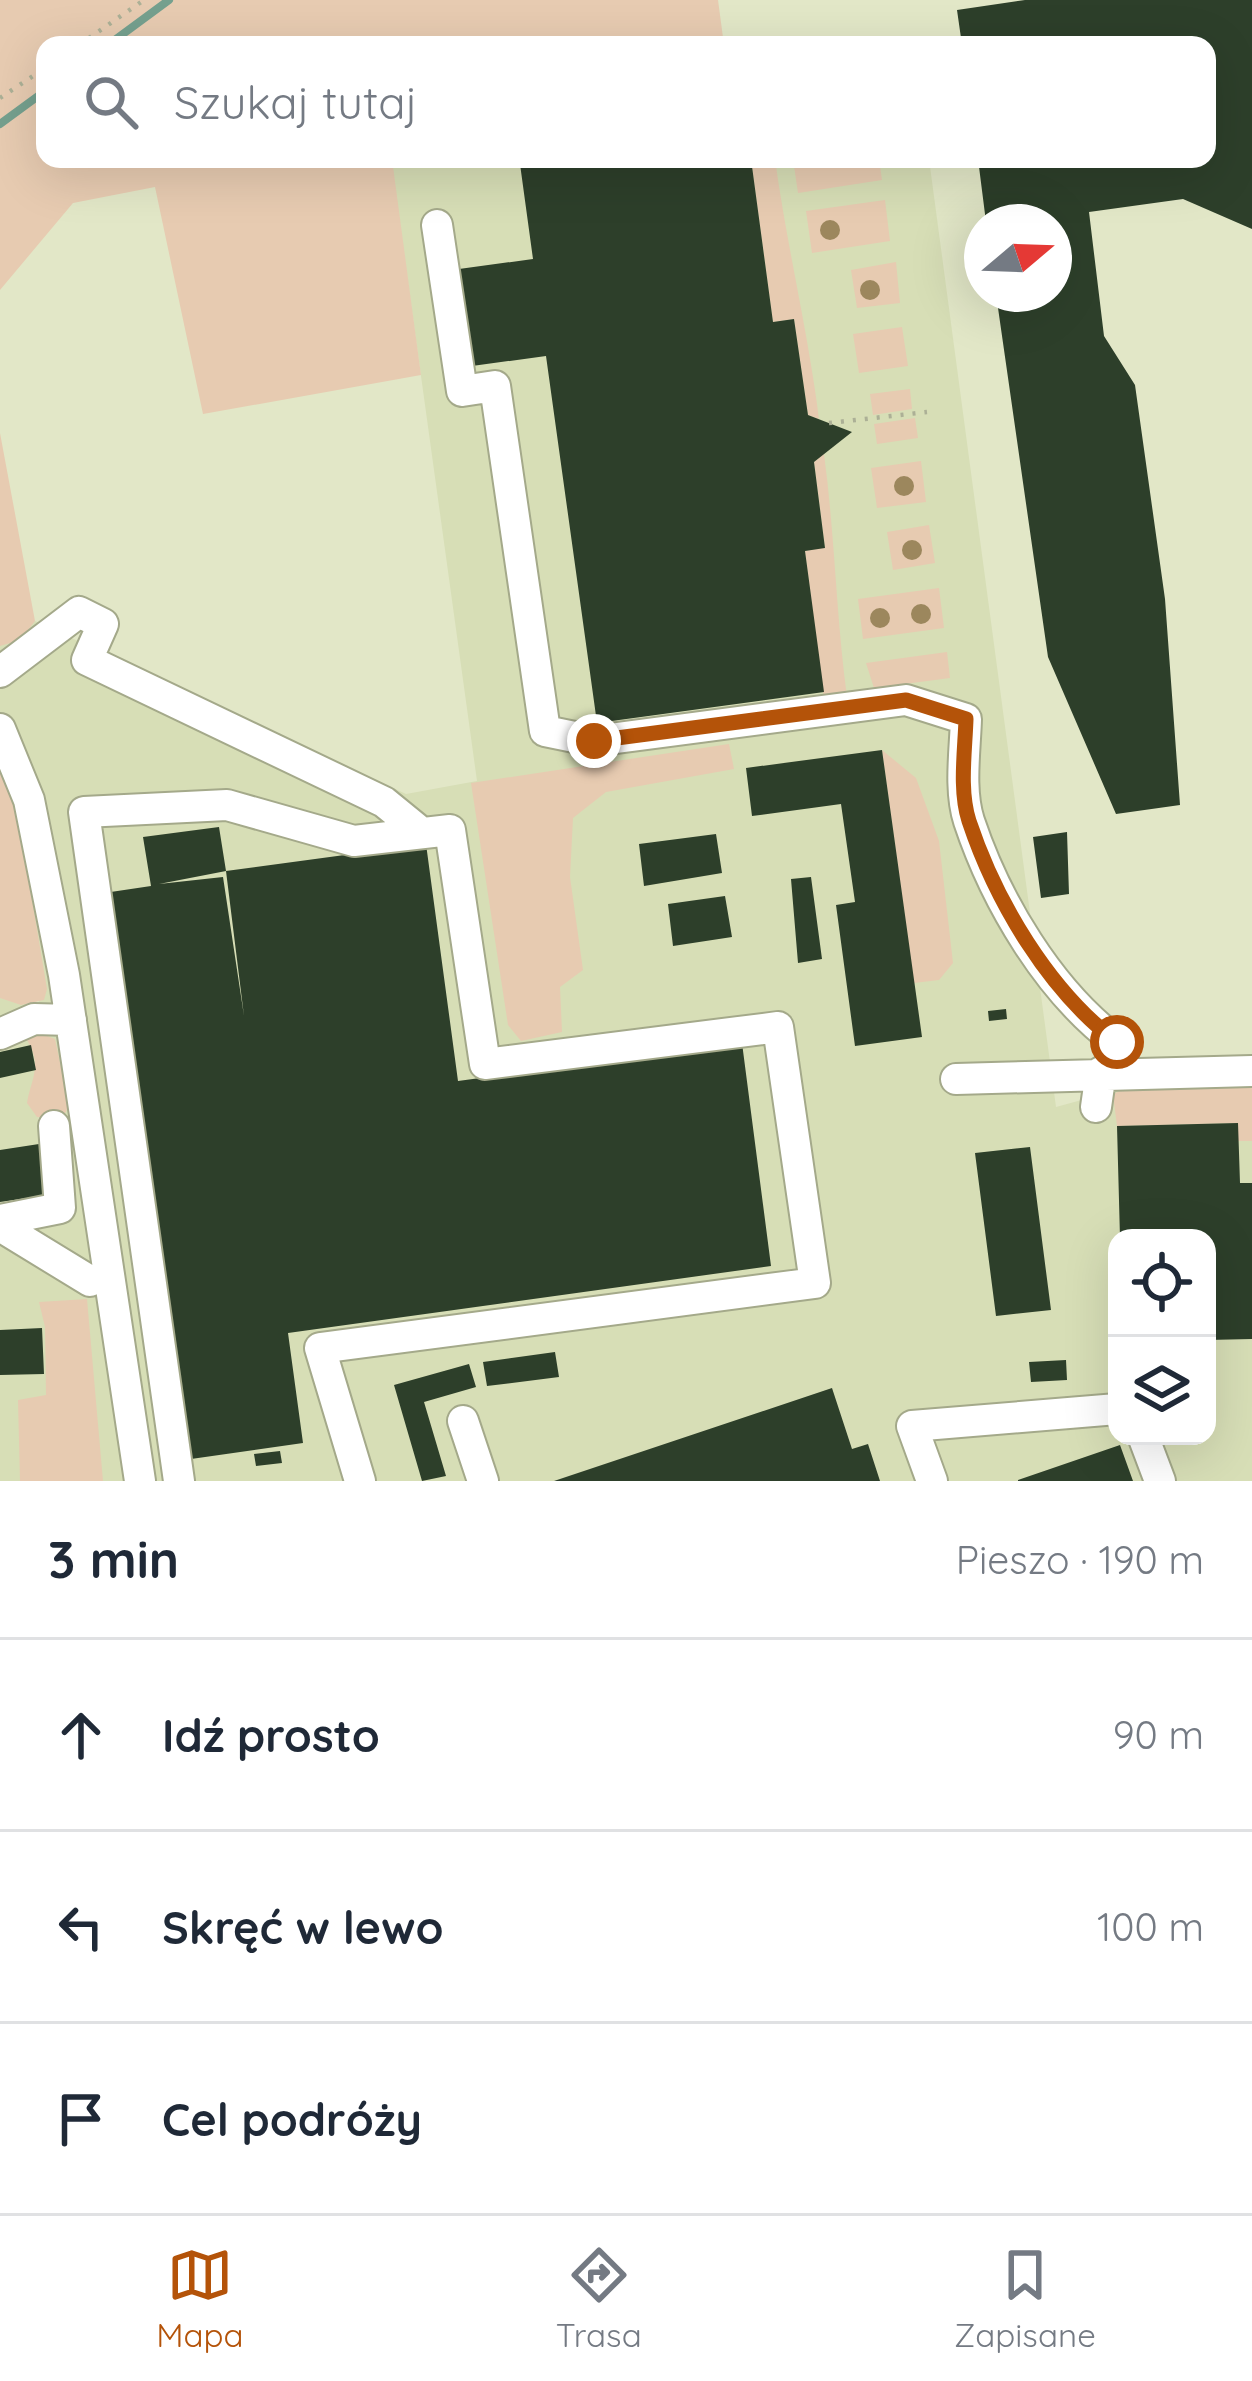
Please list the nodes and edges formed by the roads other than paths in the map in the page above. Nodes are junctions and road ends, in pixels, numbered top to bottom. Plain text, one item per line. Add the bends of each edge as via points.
1 (437, 225) dead end
2 (87, 659) junction
3 (13, 664) edge
4 (0, 729) edge
5 (422, 833) junction
6 (71, 1020) junction
7 (0, 1034) edge
8 (1117, 1042) dead end
9 (1252, 1071) edge
10 (1101, 1072) junction
11 (956, 1079) dead end
12 (1096, 1107) dead end
13 (54, 1126) dead end
14 (0, 1223) edge
15 (90, 1281) dead end
16 (1108, 1410) edge
17 (463, 1421) dead end
18 (1146, 1445) edge
19 (140, 1481) edge
20 (178, 1481) edge
21 (361, 1481) edge
22 (483, 1481) edge
23 (932, 1481) edge
24 (1160, 1481) edge

1 - 8 lane via 462,391 495,386 545,731 594,741 906,700 966,719 966,795 1016,921 1078,1012
2 - 3 lane
2 - 3 lane via 103,624 79,612
2 - 5 lane via 384,802
4 - 6 lane via 29,800
5 - 20 lane via 354,841 227,805 84,812
5 - 21 lane via 450,830 485,1064 778,1027 815,1283 320,1348
6 - 7 lane via 34,1019
6 - 19 lane
9 - 10 lane
10 - 11 lane
10 - 12 lane
13 - 14 lane via 60,1208
14 - 15 lane
16 - 23 lane via 912,1426
17 - 22 lane
18 - 24 lane

